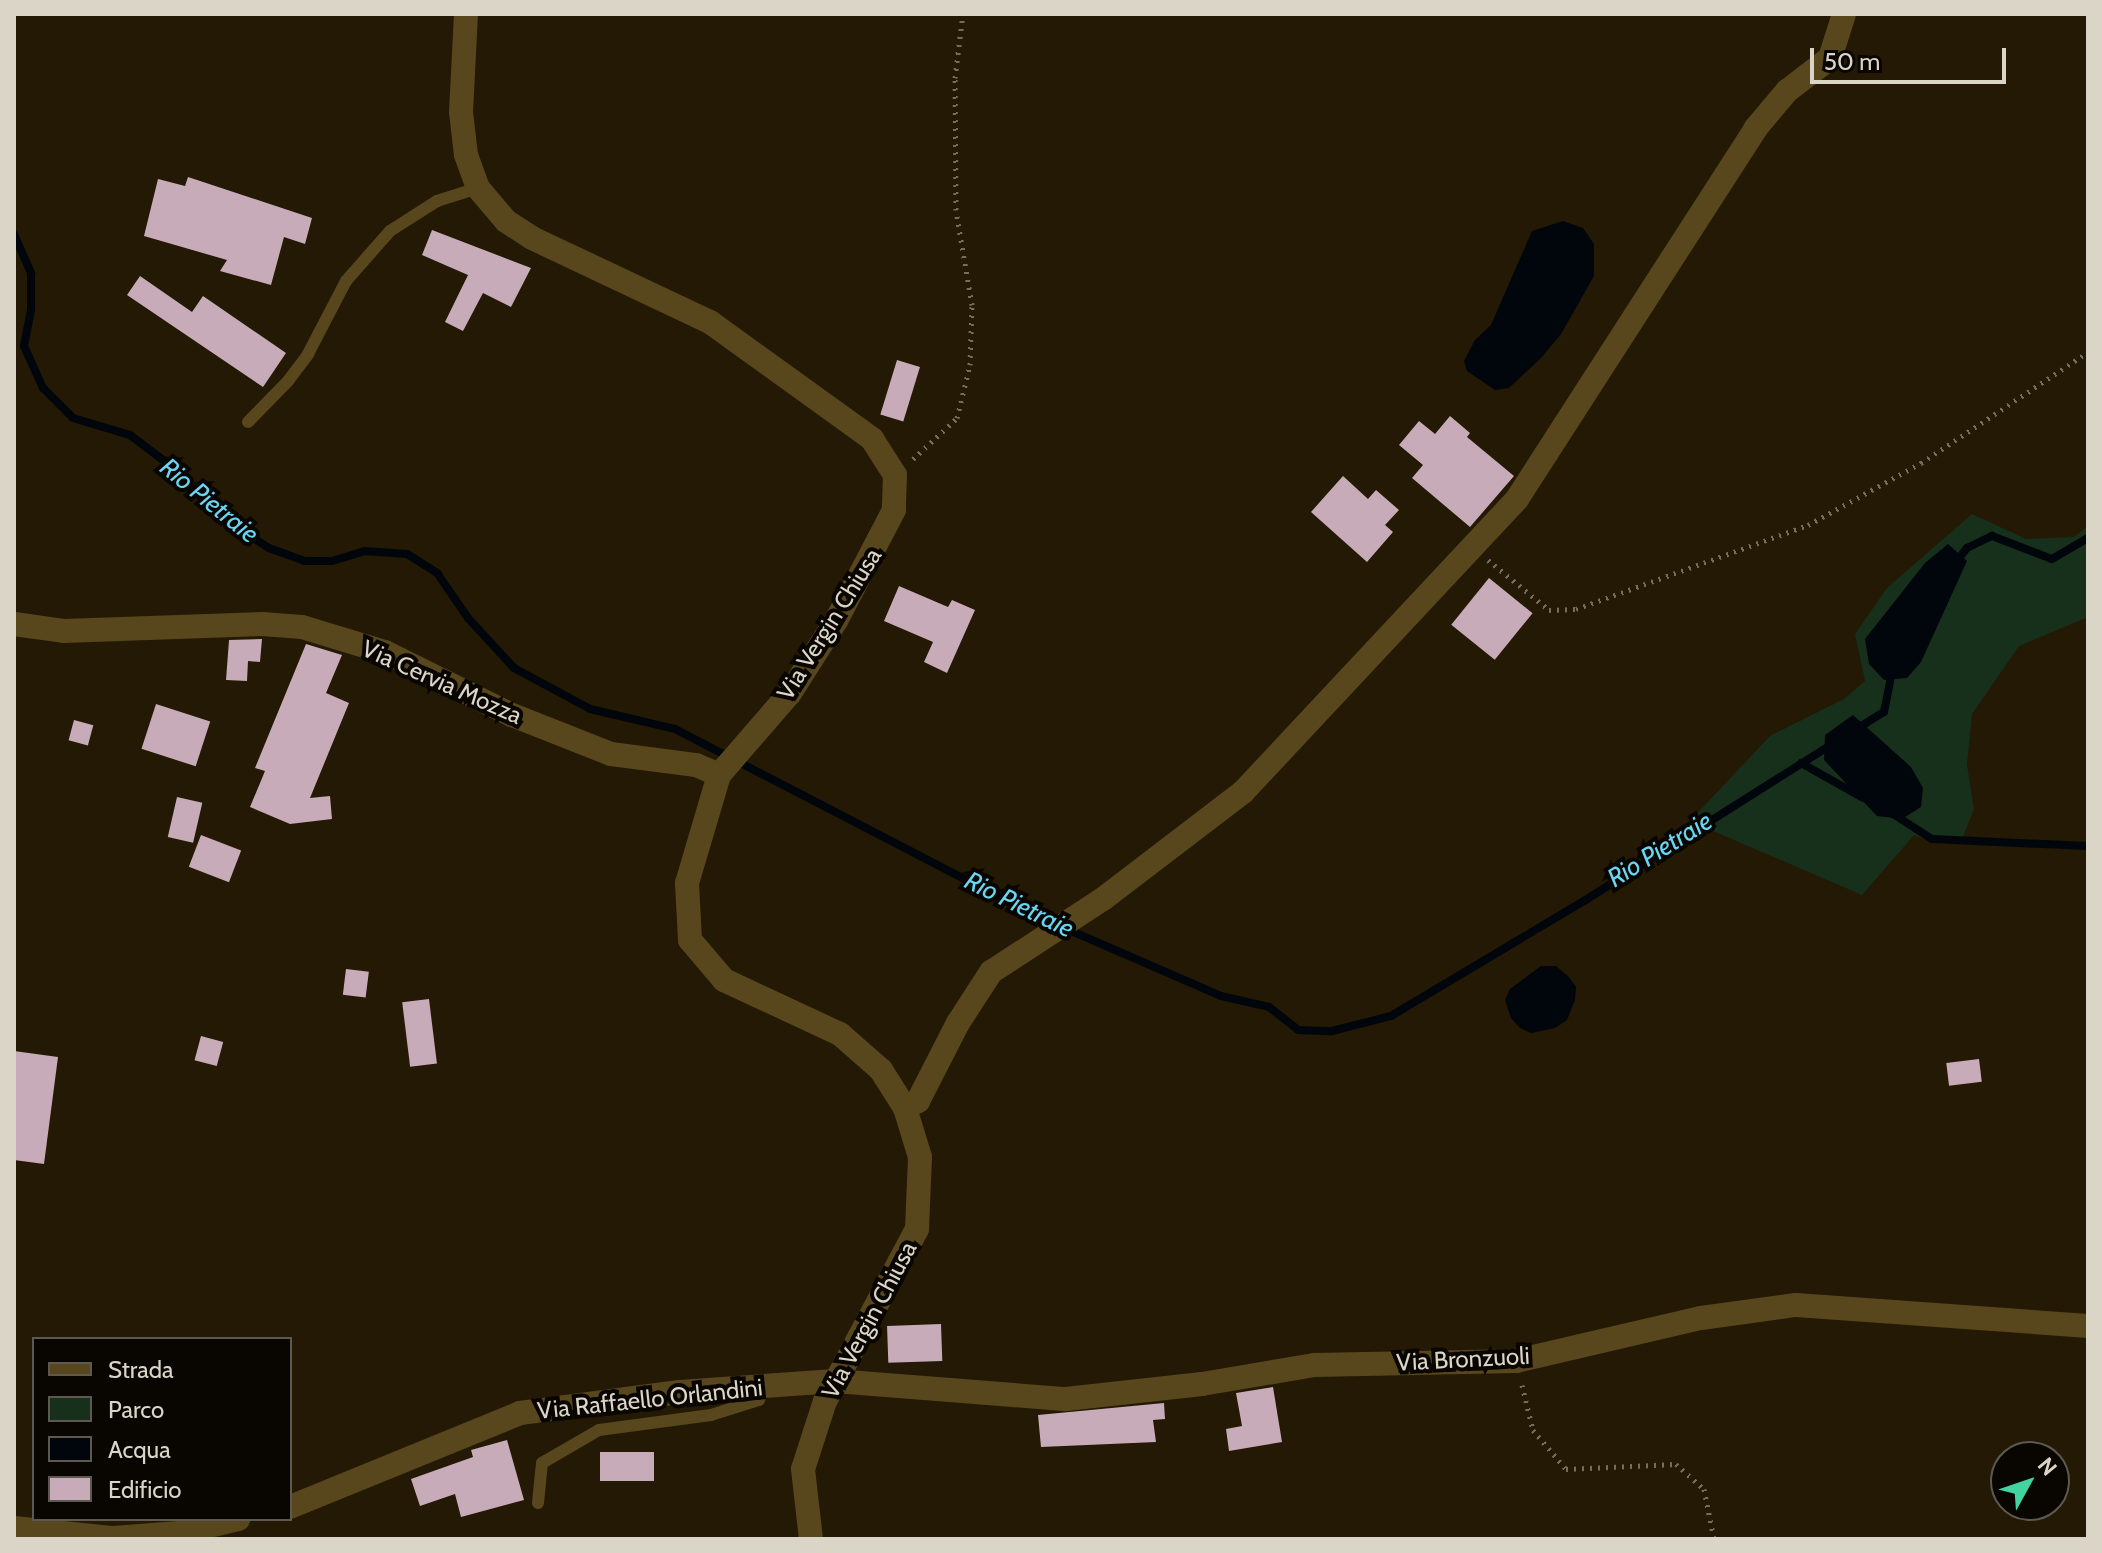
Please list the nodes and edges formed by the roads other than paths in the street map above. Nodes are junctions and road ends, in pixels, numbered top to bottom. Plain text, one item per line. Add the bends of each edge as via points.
1 (466, 14) edge
2 (1844, 14) edge
3 (478, 188) junction
4 (248, 422) dead end
5 (14, 624) edge
6 (719, 775) junction
7 (905, 1108) junction
8 (2088, 1326) edge
9 (835, 1381) junction
10 (763, 1386) junction
11 (538, 1503) dead end
12 (292, 1506) edge
13 (230, 1521) edge
14 (14, 1528) edge
15 (811, 1539) edge

1 - 3 street via 461,112 466,155
2 - 7 street via 1830,58 1787,91 1755,129 1517,499 1243,792 1103,899 991,972 918,1101
3 - 4 lane via 437,201 390,231 346,281 288,381
3 - 6 street, Via Vergin Chiusa via 506,221 532,238 710,322 872,439 895,475 894,510 837,619 790,693
5 - 6 street, Via Cervia Mozza via 64,631 302,627 385,652 512,715 611,754 696,765
6 - 7 street, Via Vergin Chiusa via 687,883 690,940 724,980 840,1034 881,1070
7 - 9 street, Via Vergin Chiusa via 920,1157 917,1229
8 - 9 street, Via Bronzuoli via 1796,1305 1701,1318 1516,1361 1314,1365 1066,1399
9 - 10 street, Via Raffaello Orlandini
9 - 15 street, Via Vergin Chiusa via 803,1469
10 - 11 lane via 759,1400 711,1415 599,1430 542,1463
10 - 12 street, Via Raffaello Orlandini via 520,1413
13 - 14 street via 179,1533 113,1538

